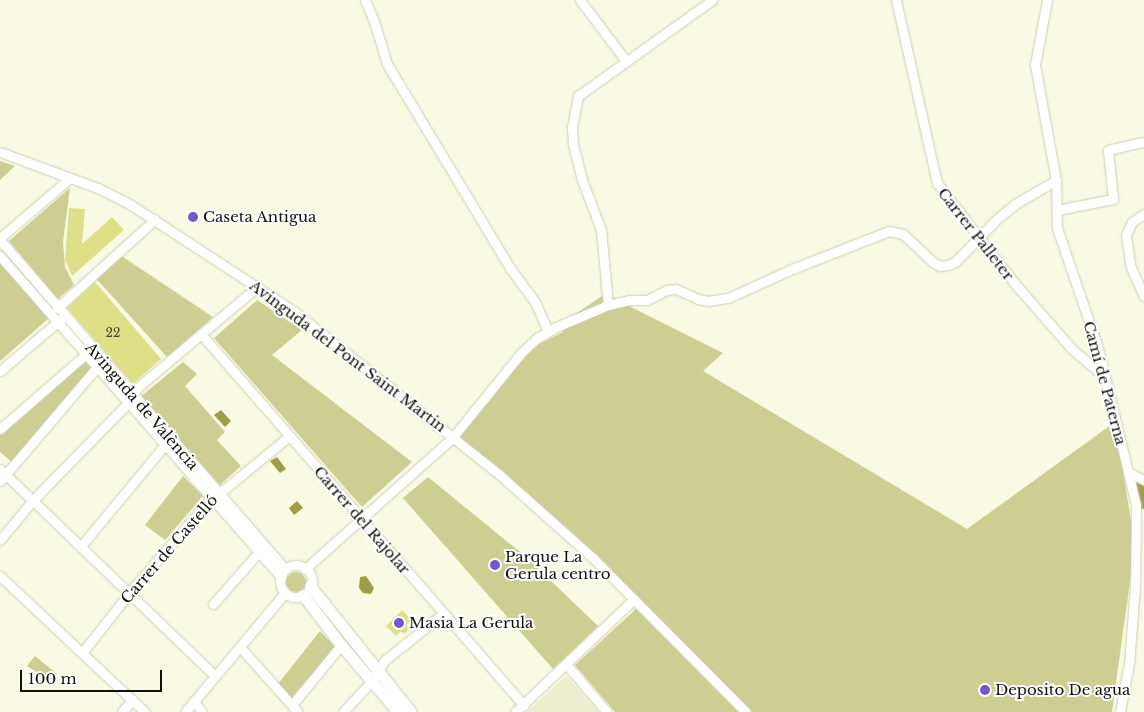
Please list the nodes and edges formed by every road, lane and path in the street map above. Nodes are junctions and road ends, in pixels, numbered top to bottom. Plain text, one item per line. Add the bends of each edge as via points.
1 (365, 0) edge
2 (580, 0) edge
3 (712, 0) edge
4 (896, 0) edge
5 (1047, 0) edge
6 (626, 61) junction
7 (1144, 142) edge
8 (0, 152) edge
9 (70, 178) junction
10 (1056, 180) junction
11 (1057, 210) junction
12 (1144, 214) edge
13 (155, 219) junction
14 (980, 238) junction
15 (0, 239) edge
16 (0, 256) edge
17 (258, 286) junction
18 (1144, 296) edge
19 (608, 305) junction
20 (57, 308) junction
21 (61, 319) junction
22 (548, 331) junction
23 (201, 334) junction
24 (86, 354) junction
25 (97, 367) junction
26 (0, 371) edge
27 (1104, 376) junction
28 (131, 400) junction
29 (0, 430) edge
30 (289, 436) junction
31 (453, 437) junction
32 (165, 445) junction
33 (1128, 472) junction
34 (2, 475) edge
35 (1144, 480) edge
36 (214, 495) junction
37 (33, 500) junction
38 (1144, 506) edge
39 (1136, 514) junction
40 (361, 519) junction
41 (0, 540) edge
42 (81, 546) junction
43 (260, 552) junction
44 (305, 569) junction
45 (283, 573) junction
46 (0, 576) edge
47 (307, 591) junction
48 (129, 593) junction
49 (285, 593) junction
50 (634, 599) junction
51 (213, 604) dead end
52 (444, 613) junction
53 (341, 645) junction
54 (240, 647) junction
55 (82, 653) junction
56 (566, 664) junction
57 (378, 670) junction
58 (215, 676) junction
59 (371, 682) junction
60 (132, 700) junction
61 (194, 701) junction
62 (524, 705) junction
63 (295, 709) edge
64 (122, 712) edge
65 (145, 712) edge
66 (185, 712) edge
67 (202, 712) edge
68 (343, 712) edge
69 (398, 712) edge
70 (411, 712) edge
71 (516, 712) edge
72 (607, 712) edge
73 (746, 712) edge
74 (1120, 712) edge

1 - 22 street via 386,64 510,268 535,302
2 - 6 street
3 - 6 street
4 - 14 street, Carrer Palleter via 937,183
5 - 10 street, Camí de Paterna via 1035,64
6 - 19 street via 578,96 572,127 582,180 601,230
7 - 11 street via 1108,150 1113,199
8 - 9 street, Avinguda del Pont Saint Martin
9 - 13 street, Avinguda del Pont Saint Martin via 98,188
9 - 15 street
10 - 11 street, Camí de Paterna
10 - 14 street via 1015,204
11 - 27 street, Camí de Paterna via 1057,228 1098,348
12 - 18 street via 1132,222 1126,234 1130,265
13 - 17 street, Avinguda del Pont Saint Martin
13 - 20 street
14 - 19 street via 955,262 940,266 903,234 889,231 718,301 698,299 676,289 647,300
14 - 27 street, Carrer Palleter via 1073,350
15 - 20 street, Avinguda de València
16 - 21 street, Avinguda de València
17 - 23 street
17 - 31 street, Avinguda del Pont Saint Martin
19 - 22 street
20 - 21 street, Avinguda de València
21 - 24 street, Avinguda de València
21 - 26 street
21 - 28 street, Avinguda de València
22 - 31 street via 521,353
23 - 28 street via 137,388
23 - 30 street, Carrer del Rajolar
24 - 25 street, Avinguda de València
24 - 29 street
25 - 28 street, Avinguda de València
25 - 34 street
27 - 33 street, Camí de Paterna
28 - 32 street, Avinguda de València
28 - 36 street, Avinguda de València
28 - 37 street
30 - 36 street, Carrer de Castelló
30 - 40 street, Carrer del Rajolar
31 - 40 street
31 - 50 street, Avinguda del Pont Saint Martin via 593,558
32 - 36 street, Avinguda de València
32 - 42 street
33 - 35 street
33 - 39 street, Camí de Paterna
34 - 37 street
36 - 43 street, Avinguda de València
36 - 45 street, Avinguda de València
36 - 48 street, Carrer de Castelló
37 - 41 street
37 - 42 street
38 - 39 street
39 - 74 street, Camí de Paterna via 1129,663
40 - 44 street
40 - 52 street, Carrer del Rajolar
42 - 48 street
43 - 45 street, Avinguda de València
43 - 51 street
44 - 45 street via 293,566
44 - 47 street via 311,577
45 - 49 street via 280,585
46 - 55 street
47 - 49 street via 294,597
47 - 53 street
47 - 57 street
48 - 55 street, Carrer de Castelló
48 - 58 street
49 - 54 street
50 - 56 street
50 - 73 street, Avinguda del Pont Saint Martin
52 - 57 street via 385,660
52 - 62 street, Carrer del Rajolar
53 - 59 street
53 - 63 street
54 - 58 street
54 - 63 street
55 - 60 street
56 - 62 street
56 - 72 street
57 - 59 street
57 - 70 street
58 - 61 street
59 - 68 street
59 - 69 street
60 - 64 street
60 - 65 street
61 - 66 street
61 - 67 street
62 - 71 street

